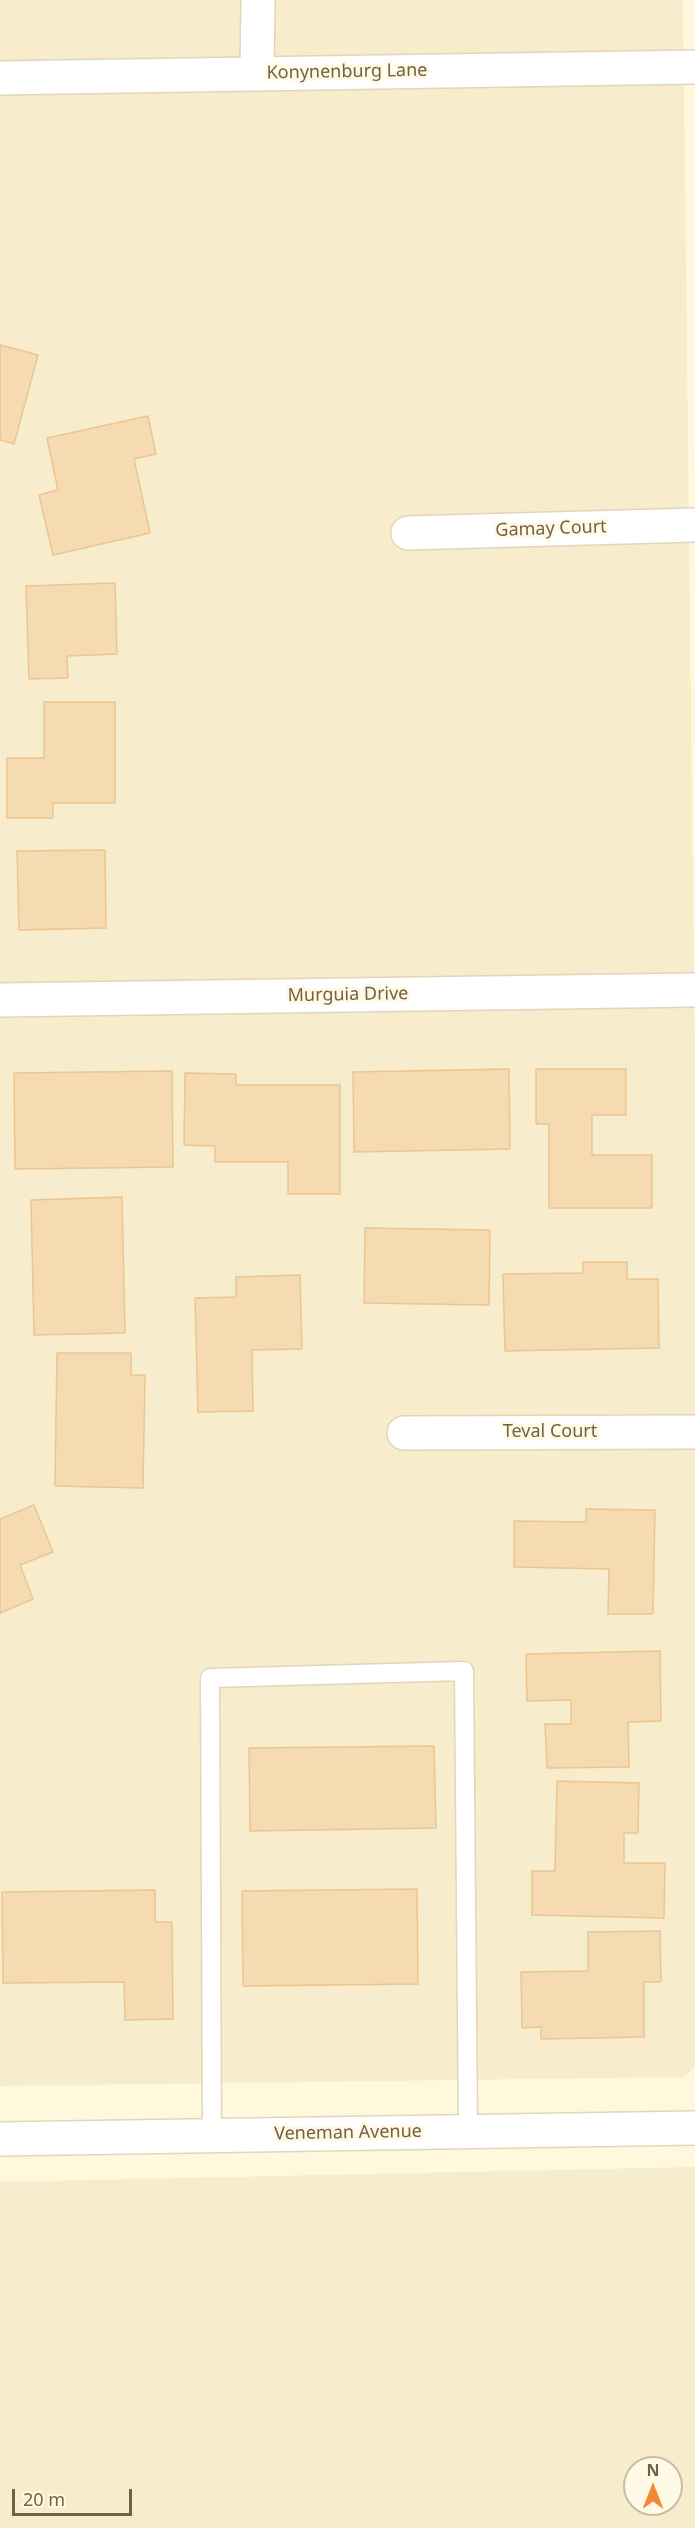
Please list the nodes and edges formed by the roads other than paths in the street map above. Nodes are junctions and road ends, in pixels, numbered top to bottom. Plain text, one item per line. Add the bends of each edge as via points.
1 (258, 0) edge
2 (695, 67) edge
3 (257, 73) junction
4 (0, 78) edge
5 (695, 525) edge
6 (408, 532) dead end
7 (695, 990) edge
8 (0, 1000) edge
9 (695, 1432) edge
10 (404, 1433) dead end
11 (695, 2128) edge
12 (468, 2132) junction
13 (212, 2135) junction
14 (0, 2139) edge

1 - 3 street
2 - 3 street, Konynenburg Lane
3 - 4 street, Konynenburg Lane
5 - 6 street, Gamay Court
7 - 8 street, Murguia Drive
9 - 10 street, Teval Court
11 - 12 street, Veneman Avenue
12 - 13 street, Veneman Avenue
12 - 13 lane via 464,1671 210,1678
13 - 14 street, Veneman Avenue

